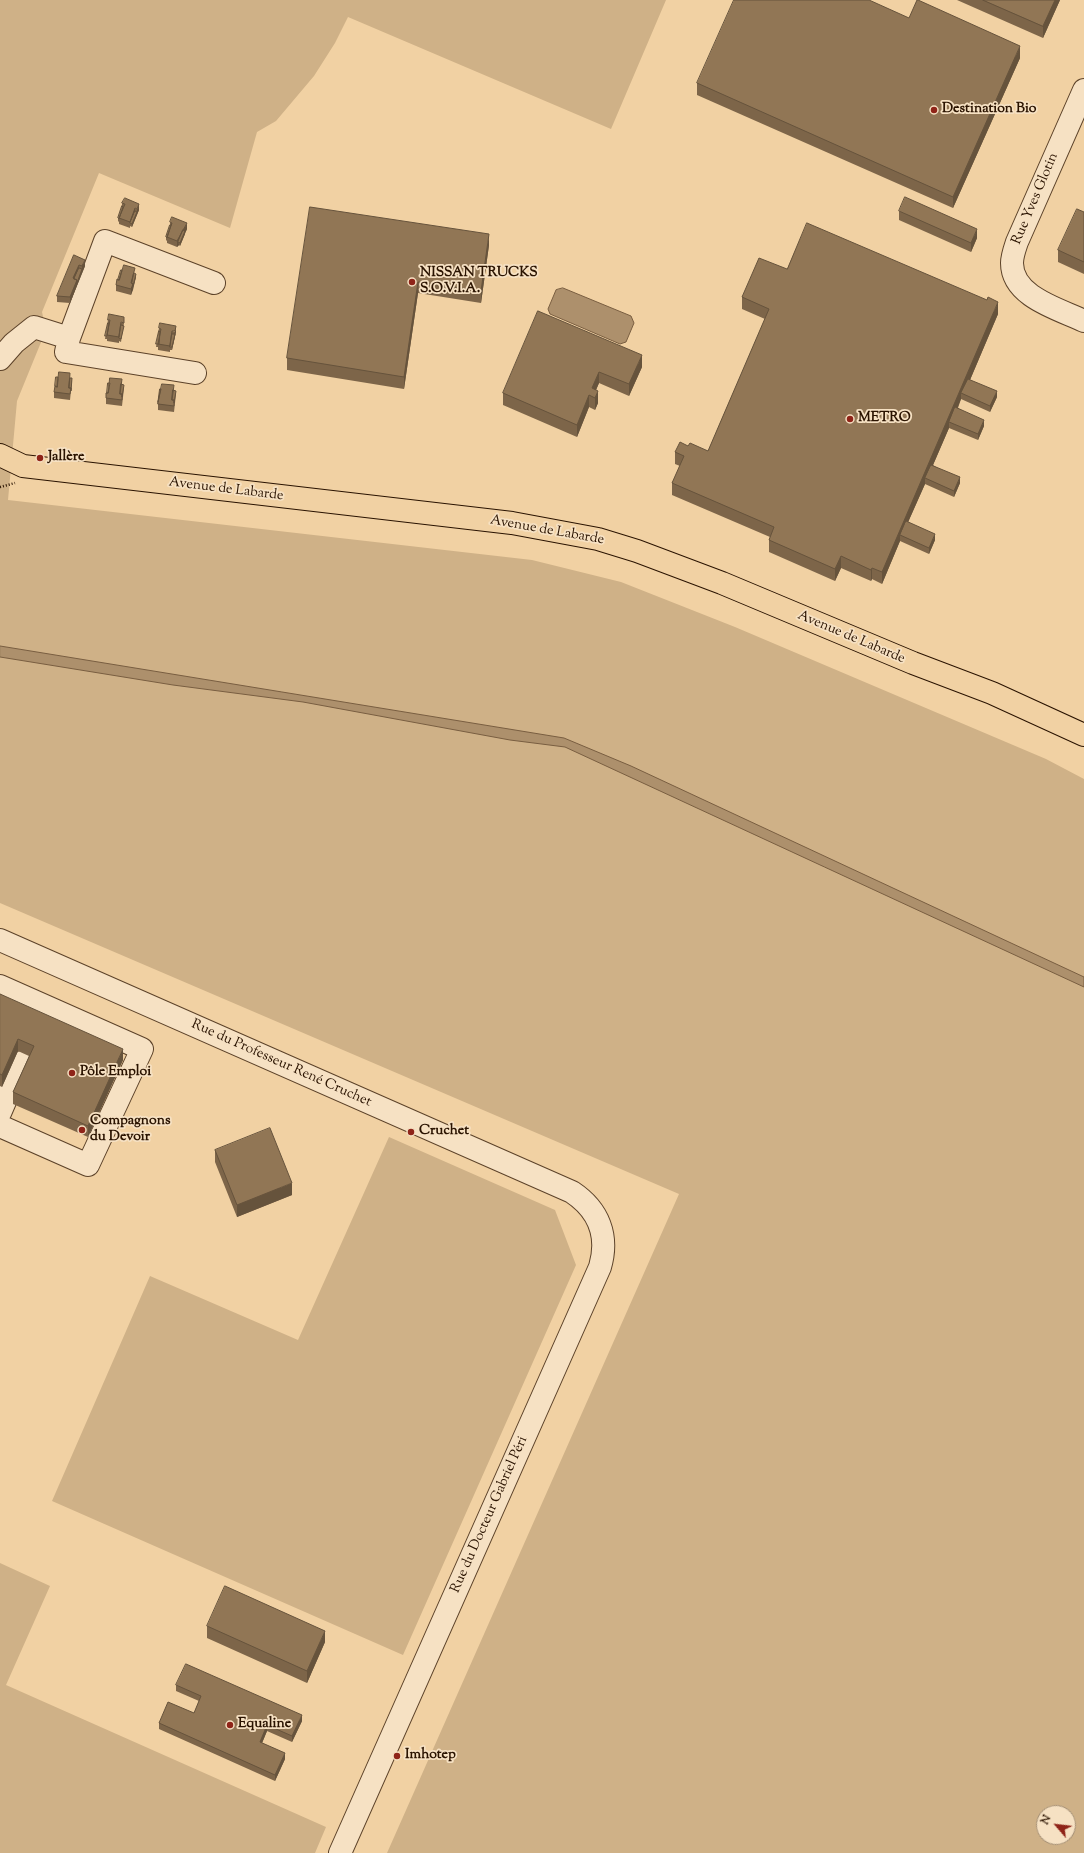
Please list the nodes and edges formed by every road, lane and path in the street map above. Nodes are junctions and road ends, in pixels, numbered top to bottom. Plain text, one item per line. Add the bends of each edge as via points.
1 (1084, 90) edge
2 (214, 283) dead end
3 (1084, 321) edge
4 (70, 338) junction
5 (0, 359) edge
6 (195, 373) dead end
7 (0, 455) edge
8 (0, 472) edge
9 (22, 474) junction
10 (0, 487) edge
11 (1084, 735) edge
12 (0, 940) edge
13 (0, 986) edge
14 (22, 1062) dead end
15 (0, 1113) edge
16 (0, 1126) edge
17 (562, 1188) joint
18 (340, 1853) edge

1 - 3 street, Rue Yves Glotin via 1017,242 1012,263 1019,285 1028,294
2 - 4 street via 105,241
4 - 5 street via 34,327 14,343
4 - 6 street via 66,352
7 - 9 main road, Avenue de Labarde
8 - 9 main road, Avenue de Labarde
9 - 10 path via 14,483
9 - 11 main road, Avenue de Labarde via 512,523 598,539 722,583 992,694
12 - 17 street, Rue du Professeur René Cruchet
13 - 16 street via 142,1049 88,1165
14 - 15 street
17 - 18 street, Rue du Docteur Gabriel Péri via 588,1205 600,1223 604,1244 600,1267

